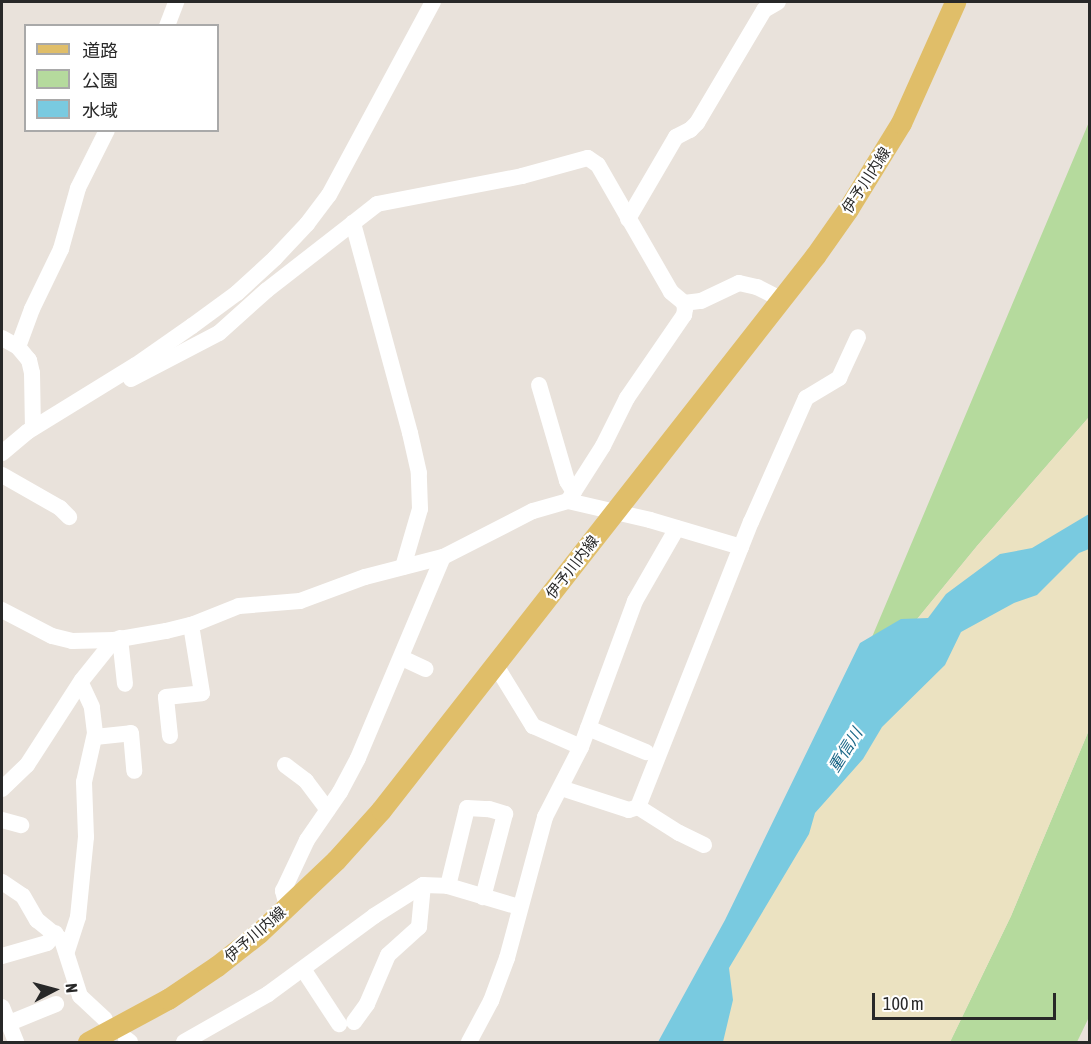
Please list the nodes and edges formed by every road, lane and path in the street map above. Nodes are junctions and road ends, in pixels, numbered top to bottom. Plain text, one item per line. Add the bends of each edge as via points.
1 (176, 2) edge
2 (433, 2) edge
3 (778, 2) edge
4 (955, 2) edge
5 (168, 24) edge
6 (106, 132) edge
7 (628, 219) junction
8 (352, 223) junction
9 (779, 298) junction
10 (684, 303) junction
11 (858, 337) dead end
12 (2, 338) edge
13 (18, 347) junction
14 (539, 385) dead end
15 (90, 394) junction
16 (33, 428) junction
17 (2, 453) edge
18 (2, 475) edge
19 (571, 496) junction
20 (616, 511) junction
21 (69, 517) dead end
22 (677, 528) junction
23 (741, 547) junction
24 (443, 557) junction
25 (404, 567) junction
26 (2, 610) edge
27 (191, 625) junction
28 (117, 639) junction
29 (402, 658) junction
30 (495, 664) junction
31 (426, 669) dead end
32 (81, 683) junction
33 (124, 684) dead end
34 (588, 728) junction
35 (170, 736) dead end
36 (95, 737) junction
37 (581, 747) junction
38 (646, 752) dead end
39 (285, 765) dead end
40 (134, 771) dead end
41 (561, 788) junction
42 (2, 789) edge
43 (638, 807) junction
44 (328, 810) junction
45 (2, 820) edge
46 (21, 825) dead end
47 (704, 844) dead end
48 (2, 882) edge
49 (423, 885) junction
50 (448, 886) junction
51 (483, 897) junction
52 (287, 906) junction
53 (519, 907) junction
54 (56, 933) junction
55 (67, 951) junction
56 (2, 956) edge
57 (303, 969) junction
58 (56, 1004) dead end
59 (2, 1007) edge
60 (105, 1019) dead end
61 (7, 1024) junction
62 (16, 1042) edge
63 (88, 1042) edge
64 (184, 1042) edge
65 (469, 1042) edge

1 - 5 street
2 - 15 street via 335,184 308,224 237,293
3 - 7 street via 764,10 697,123 676,137
4 - 9 main road, 伊予川内線 via 918,89 879,161 815,255
6 - 13 street via 78,188 61,249
7 - 8 street via 598,165 588,158 522,176 391,199 377,204
7 - 10 street via 671,292
8 - 15 street via 219,333 104,393
8 - 25 street via 419,473 420,509
9 - 10 street via 739,283 701,301
9 - 20 main road, 伊予川内線
10 - 19 street via 684,315 627,398
11 - 23 street via 839,378 806,398
12 - 13 street
13 - 16 street via 29,360 33,373
14 - 19 street
15 - 16 street
16 - 17 street
18 - 21 street
19 - 20 street
19 - 24 street
20 - 22 street
20 - 30 main road, 伊予川内線
22 - 23 street
22 - 34 street via 635,601
23 - 43 street
24 - 25 street
24 - 29 street
25 - 27 street via 300,601 239,606
26 - 28 street via 52,636 72,641
27 - 28 street
27 - 35 street via 202,693 166,697
28 - 32 street
28 - 33 street
29 - 31 street
29 - 44 street via 358,758
30 - 37 street via 533,726
30 - 52 main road, 伊予川内線 via 357,837
32 - 36 street via 92,707
32 - 42 street via 27,765
34 - 37 street
34 - 38 street
36 - 40 street via 131,733
36 - 55 street via 83,789 86,837 78,917
37 - 41 street
39 - 44 street via 306,781
41 - 43 street via 629,810
41 - 53 street via 545,817
43 - 47 street
44 - 52 street via 307,840 283,891
45 - 46 street
48 - 54 street via 23,896 37,920
49 - 50 street
49 - 57 street
49 - 57 street via 419,927 388,955 367,1004 347,1023
50 - 51 street
50 - 51 street via 467,808 505,814
51 - 53 street
52 - 63 main road, 伊予川内線 via 217,966 168,999
53 - 65 street via 507,958 491,1001
54 - 55 street
54 - 56 street via 47,943
55 - 60 street via 80,996
57 - 64 street via 268,994
58 - 61 street
59 - 61 street
61 - 62 street

